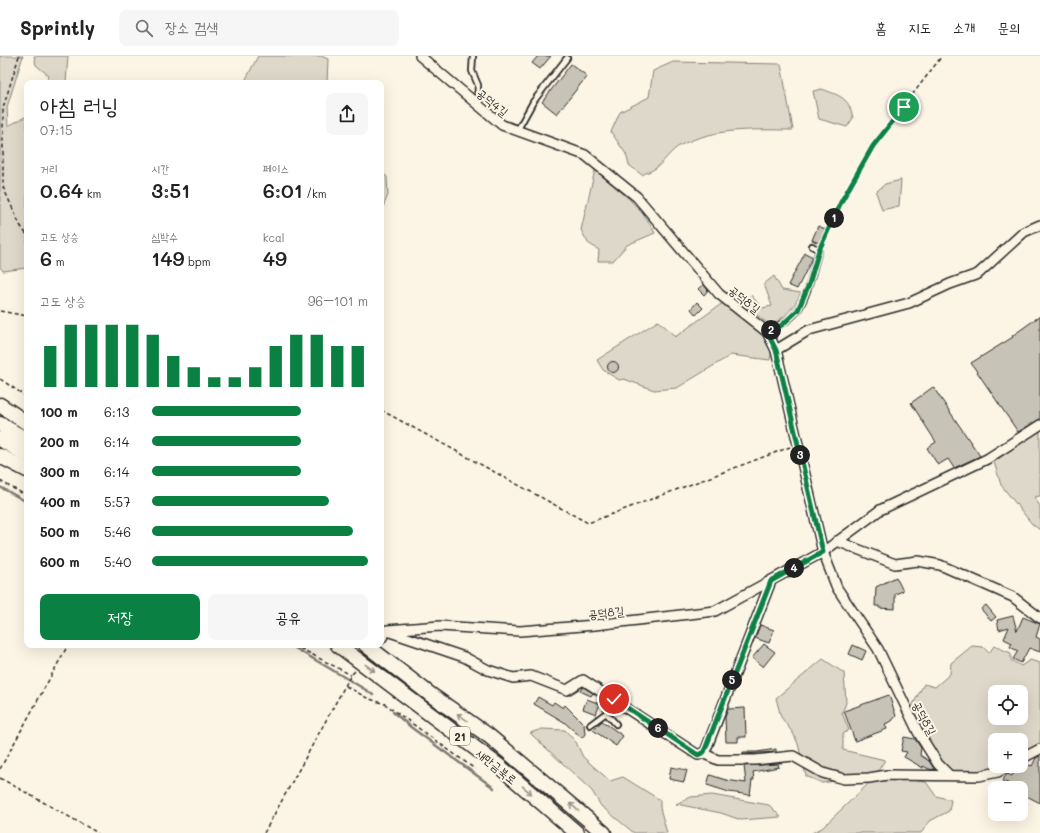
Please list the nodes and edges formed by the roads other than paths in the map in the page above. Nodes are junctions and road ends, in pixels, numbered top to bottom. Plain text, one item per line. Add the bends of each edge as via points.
1 (420, 56) edge
2 (473, 56) edge
3 (567, 58) dead end
4 (477, 104) junction
5 (517, 131) junction
6 (585, 155) joint
7 (1040, 225) edge
8 (812, 246) dead end
9 (767, 332) junction
10 (776, 350) junction
11 (0, 404) edge
12 (24, 421) edge
13 (0, 424) edge
14 (1040, 425) edge
15 (24, 438) edge
16 (0, 439) edge
17 (24, 453) edge
18 (0, 456) edge
19 (24, 468) edge
20 (837, 540) junction
21 (823, 552) junction
22 (771, 581) junction
23 (1040, 618) edge
24 (387, 630) junction
25 (384, 634) edge
26 (342, 648) edge
27 (370, 648) edge
28 (614, 699) junction
29 (606, 713) junction
30 (616, 724) dead end
31 (590, 725) dead end
32 (1040, 749) edge
33 (702, 753) junction
34 (1028, 755) edge
35 (993, 773) edge
36 (950, 776) junction
37 (574, 831) edge
38 (604, 833) edge

1 - 4 street, 공덕4길
2 - 4 lane via 472,71 478,85
3 - 5 lane via 533,102
4 - 5 street, 공덕4길 via 502,125
5 - 6 street, 공덕4길
6 - 9 street, 공덕8길 via 637,197 719,294
7 - 10 street via 1024,232 978,274 909,303 809,330
8 - 9 lane via 819,250 798,310 782,325
9 - 10 street, 공덕8길
10 - 21 street, 공덕8길
11 - 12 highway
13 - 15 highway
14 - 20 street, 공덕8길 via 987,459 880,510
16 - 17 highway
18 - 19 highway
20 - 21 street, 공덕8길
20 - 23 street via 895,564 918,560 940,565 1013,596
21 - 22 street, 공덕8길
21 - 36 street, 공덕8길 via 837,588 878,649 918,732 938,764
22 - 24 street, 공덕8길 via 715,611 520,631 440,626
22 - 33 street
24 - 25 street
24 - 28 street via 464,657 488,670 512,678 531,676 567,690 582,680
26 -> 37 highway, 새만금북로 / 21 via 499,766
38 -> 27 highway, 새만금북로 / 21 via 489,736
28 - 29 lane
28 - 33 street via 698,755
29 - 30 lane
29 - 31 lane
32 - 34 street
33 - 36 street via 718,760 793,756 823,773 844,779 887,775
35 - 36 street via 979,776

